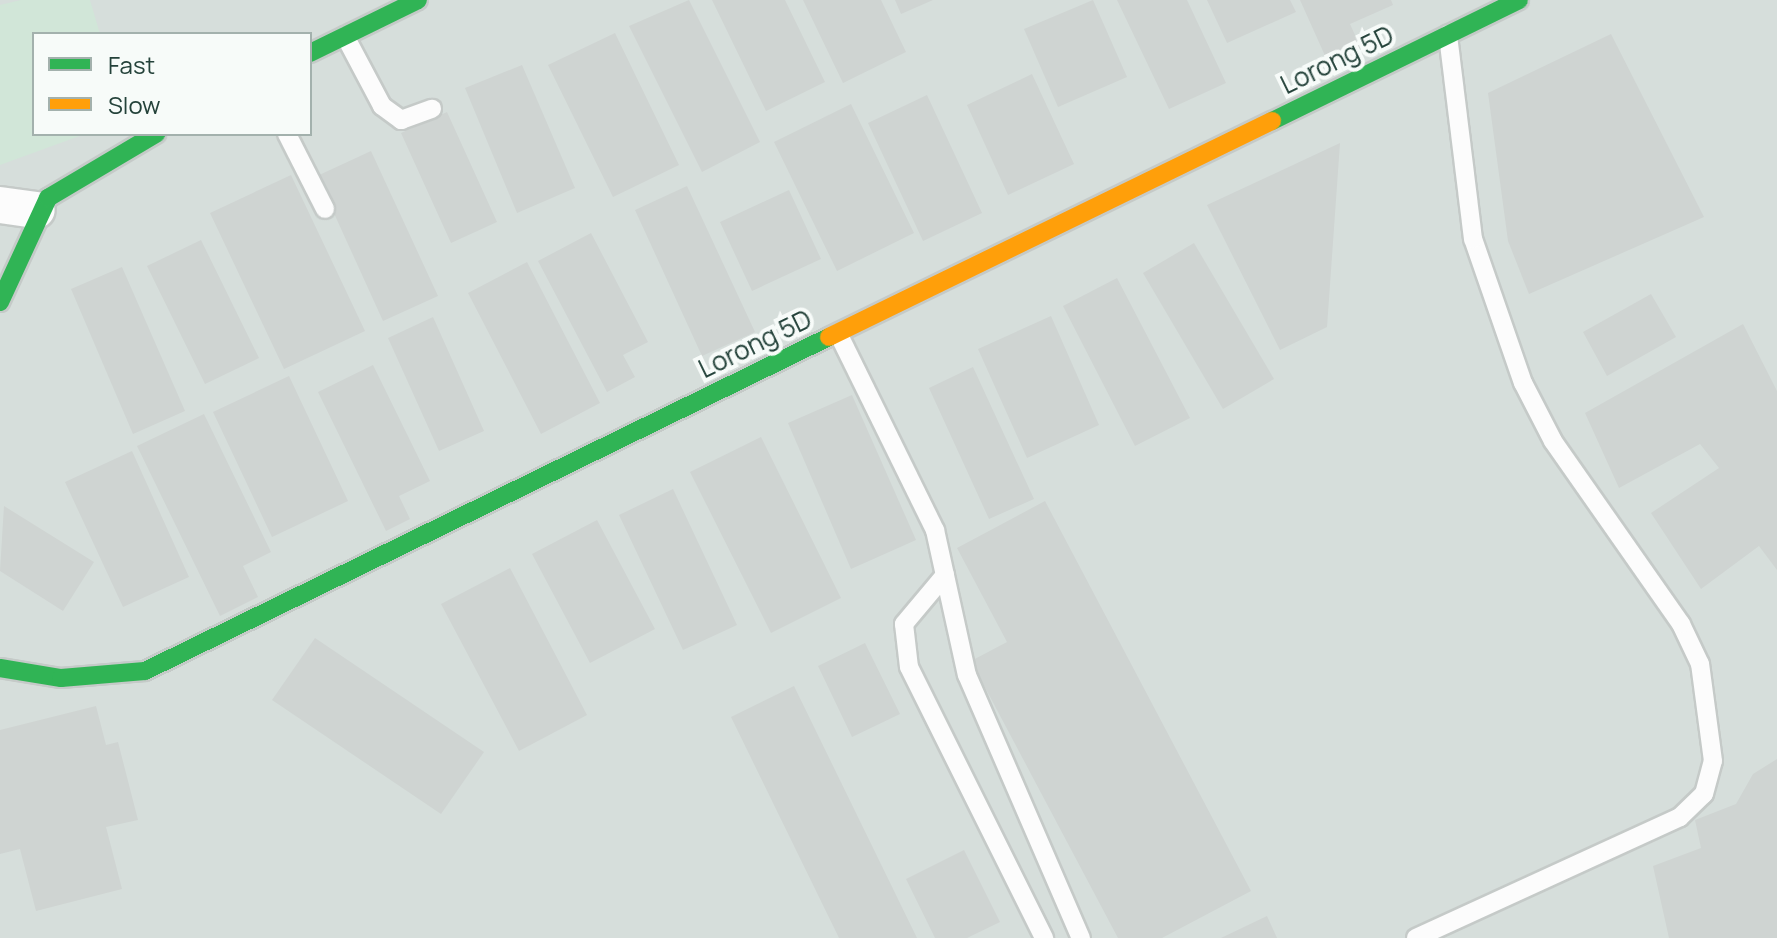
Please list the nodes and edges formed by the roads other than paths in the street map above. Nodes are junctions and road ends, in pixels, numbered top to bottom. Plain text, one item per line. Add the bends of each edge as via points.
1 (418, 0) edge
2 (1519, 0) edge
3 (1448, 35) junction
4 (345, 36) junction
5 (312, 52) edge
6 (432, 109) dead end
7 (152, 136) edge
8 (288, 136) edge
9 (0, 205) edge
10 (325, 209) dead end
11 (37, 210) junction
12 (0, 302) edge
13 (838, 333) junction
14 (945, 575) junction
15 (0, 668) edge
16 (1044, 938) edge
17 (1081, 938) edge
18 (1416, 938) edge

1 - 4 street
2 - 3 street, Lorong 5D
3 - 13 street, Lorong 5D
3 - 18 lane via 1473,239 1523,383 1553,441 1681,624 1700,664 1713,761 1704,794 1680,817
4 - 5 street
4 - 6 lane via 382,106 401,120
7 - 11 street via 68,183
8 - 10 lane
9 - 11 street
11 - 12 street
13 - 14 lane via 935,530
13 - 15 street, Lorong 5D via 145,671 61,678
14 - 16 lane via 904,624 909,667
14 - 17 lane via 967,675

